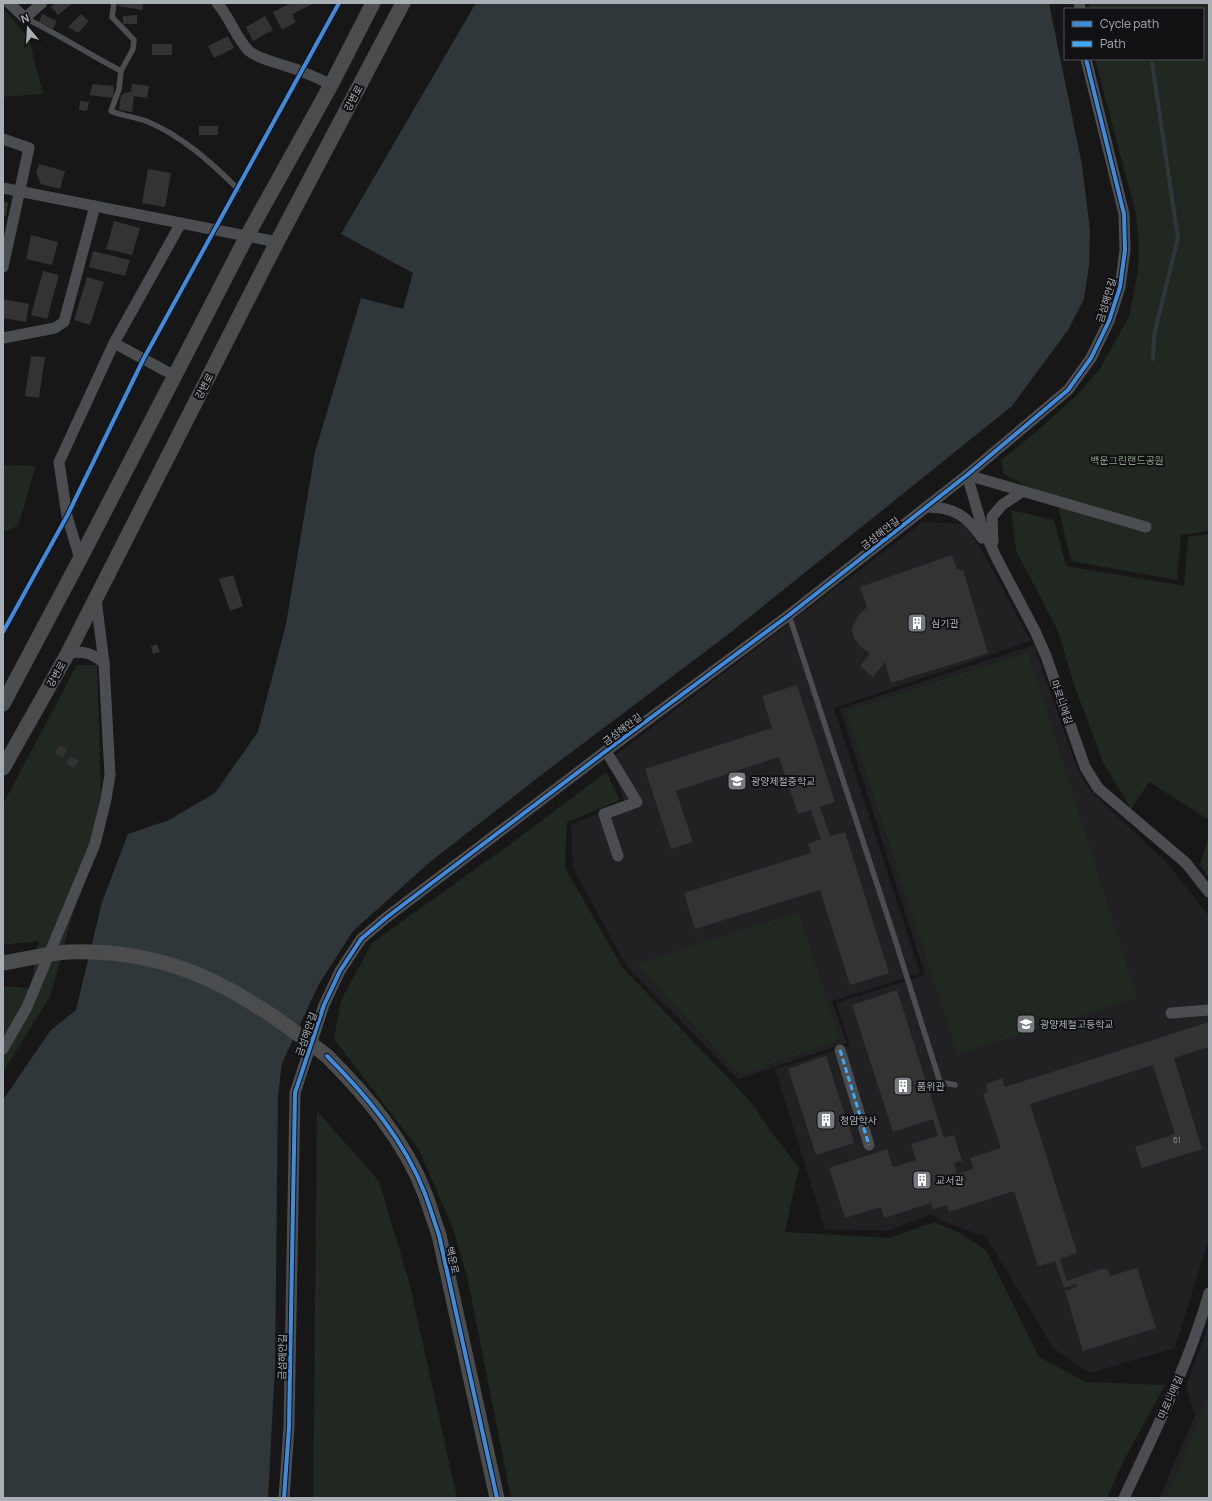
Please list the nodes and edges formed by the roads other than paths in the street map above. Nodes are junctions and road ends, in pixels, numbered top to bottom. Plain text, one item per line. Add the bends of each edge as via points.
1 (9, 3) edge
2 (42, 3) edge
3 (114, 3) edge
4 (217, 3) edge
5 (373, 3) edge
6 (404, 3) edge
7 (25, 18) junction
8 (1086, 60) edge
9 (121, 71) junction
10 (331, 85) junction
11 (3, 139) edge
12 (3, 188) edge
13 (238, 189) dead end
14 (21, 191) junction
15 (95, 206) junction
16 (181, 223) junction
17 (246, 236) junction
18 (277, 242) junction
19 (3, 267) edge
20 (3, 338) edge
21 (114, 342) junction
22 (175, 376) junction
23 (967, 475) junction
24 (1022, 491) junction
25 (927, 506) junction
26 (1146, 527) dead end
27 (995, 555) junction
28 (80, 559) junction
29 (96, 598) junction
30 (789, 615) junction
31 (68, 653) junction
32 (104, 663) junction
33 (3, 704) edge
34 (606, 751) junction
35 (3, 768) edge
36 (618, 856) dead end
37 (1209, 892) edge
38 (3, 963) edge
39 (1209, 1010) edge
40 (1171, 1013) dead end
41 (3, 1048) edge
42 (840, 1050) dead end
43 (955, 1085) dead end
44 (869, 1145) dead end
45 (1209, 1293) edge
46 (1206, 1311) edge
47 (284, 1498) edge
48 (497, 1498) edge
49 (1124, 1498) edge

1 - 7 street
2 - 7 street
3 - 9 lane via 112,17 134,40 133,49
4 - 10 street via 250,52
5 - 10 main road
6 - 18 main road, 강변로
7 - 9 lane
8 - 23 street, 금섬해안길 via 1124,214 1125,250 1120,287 1109,321 1091,358 1068,390
9 - 13 lane via 119,89 111,111 146,121 181,140
10 - 17 main road
11 - 14 street via 29,148
12 - 14 street
14 - 15 street
14 - 19 street
15 - 16 street
15 - 20 street via 64,322 55,328
16 - 17 street
16 - 21 street
17 - 18 street
17 - 22 main road
18 - 29 main road, 강변로
21 - 22 street
21 - 28 street via 59,462 67,516
22 - 28 main road
23 - 24 street
23 - 25 street, 금섬해안길
23 - 27 street, 마로니에길 via 981,523
24 - 26 street
24 - 27 street via 1002,505 992,517
25 - 27 street via 944,507 971,522
25 - 30 street, 금섬해안길
27 - 37 street, 마로니에길 via 1035,631 1085,767 1098,788 1186,862
28 - 33 main road
29 - 31 main road, 강변로
29 - 32 street
30 - 34 street, 금섬해안길
30 - 43 lane via 940,1082
31 - 32 street via 83,651 94,654
31 - 35 main road, 강변로
32 - 41 street via 110,775 96,844 27,1007
34 - 36 street via 637,802 604,814
34 - 47 street, 금섬해안길 via 386,917 361,939 340,971 324,1005 295,1093 289,1427
38 - 48 main road, 백운로, bridge via 67,952 141,956 164,962 196,973 249,1000 281,1020 327,1056 351,1080 386,1124 425,1193 439,1234
39 - 40 street
42 - 44 street
45 - 46 street, 마로니에길
46 - 49 street, 마로니에길 via 1174,1391

